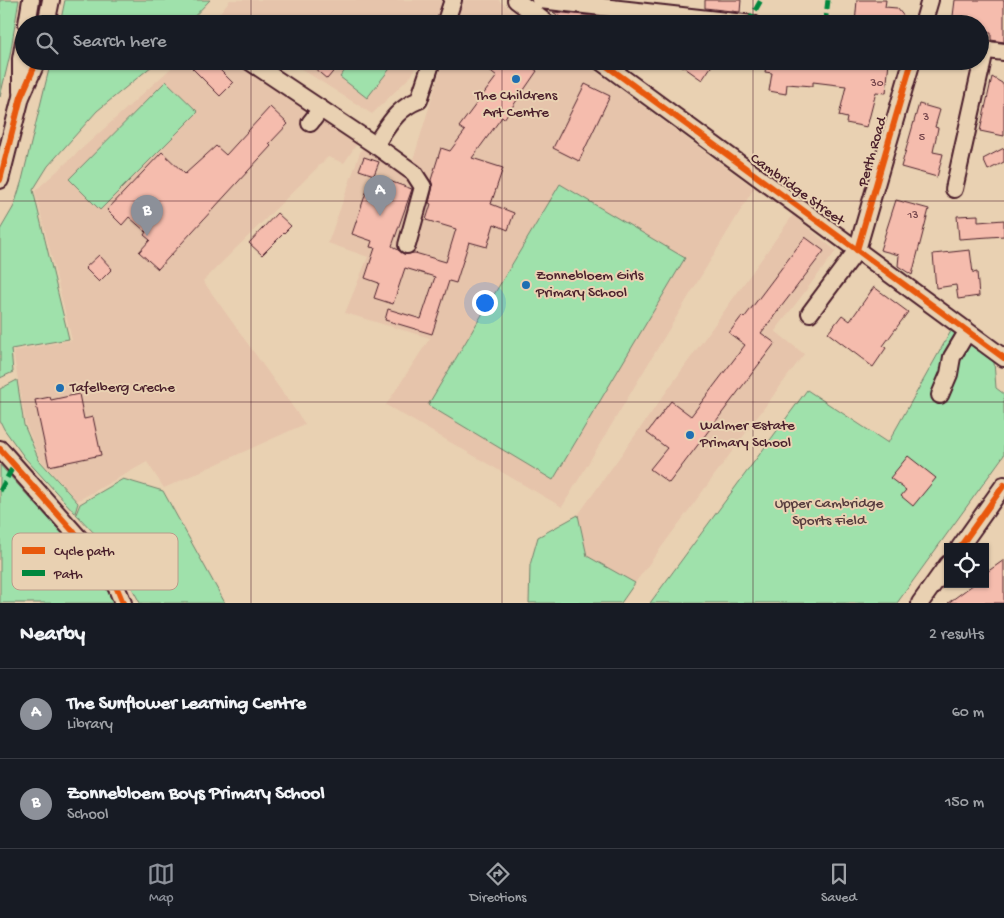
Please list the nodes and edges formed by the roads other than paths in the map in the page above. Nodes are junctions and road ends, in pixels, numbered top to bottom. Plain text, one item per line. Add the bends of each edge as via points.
1 (31, 0) edge
2 (51, 0) edge
3 (453, 0) edge
4 (516, 0) edge
5 (540, 0) edge
6 (930, 0) edge
7 (28, 15) edge
8 (48, 15) edge
9 (447, 15) edge
10 (536, 15) edge
11 (673, 15) edge
12 (926, 15) edge
13 (989, 51) edge
14 (1004, 52) edge
15 (21, 70) edge
16 (33, 70) edge
17 (262, 70) edge
18 (429, 70) edge
19 (612, 70) edge
20 (909, 70) edge
21 (979, 70) edge
22 (20, 97) junction
23 (321, 109) junction
24 (310, 123) dead end
25 (375, 145) junction
26 (0, 180) edge
27 (954, 189) dead end
28 (413, 236) dead end
29 (858, 250) junction
30 (810, 313) dead end
31 (967, 332) junction
32 (1004, 358) edge
33 (940, 395) dead end
34 (0, 449) edge
35 (1004, 485) edge
36 (75, 533) edge
37 (963, 543) edge
38 (944, 570) edge
39 (118, 590) edge
40 (123, 603) edge
41 (920, 603) edge

1 - 7 street
2 - 8 street
3 - 9 street
4 - 10 street
5 - 11 street
6 - 12 street
13 - 14 street
15 - 22 street
16 - 22 street
17 - 23 street
18 - 25 street via 419,100 397,113
19 - 29 street, Cambridge Street
20 - 29 street, Perth Road
21 - 27 street
22 - 26 street
23 - 24 street
23 - 25 street
25 - 28 street via 404,158 423,187
29 - 30 street
29 - 31 street, Cambridge Street
31 - 32 street, Cambridge Street
31 - 33 street via 952,357
34 - 36 street
35 - 37 street
38 - 41 street
39 - 40 street

